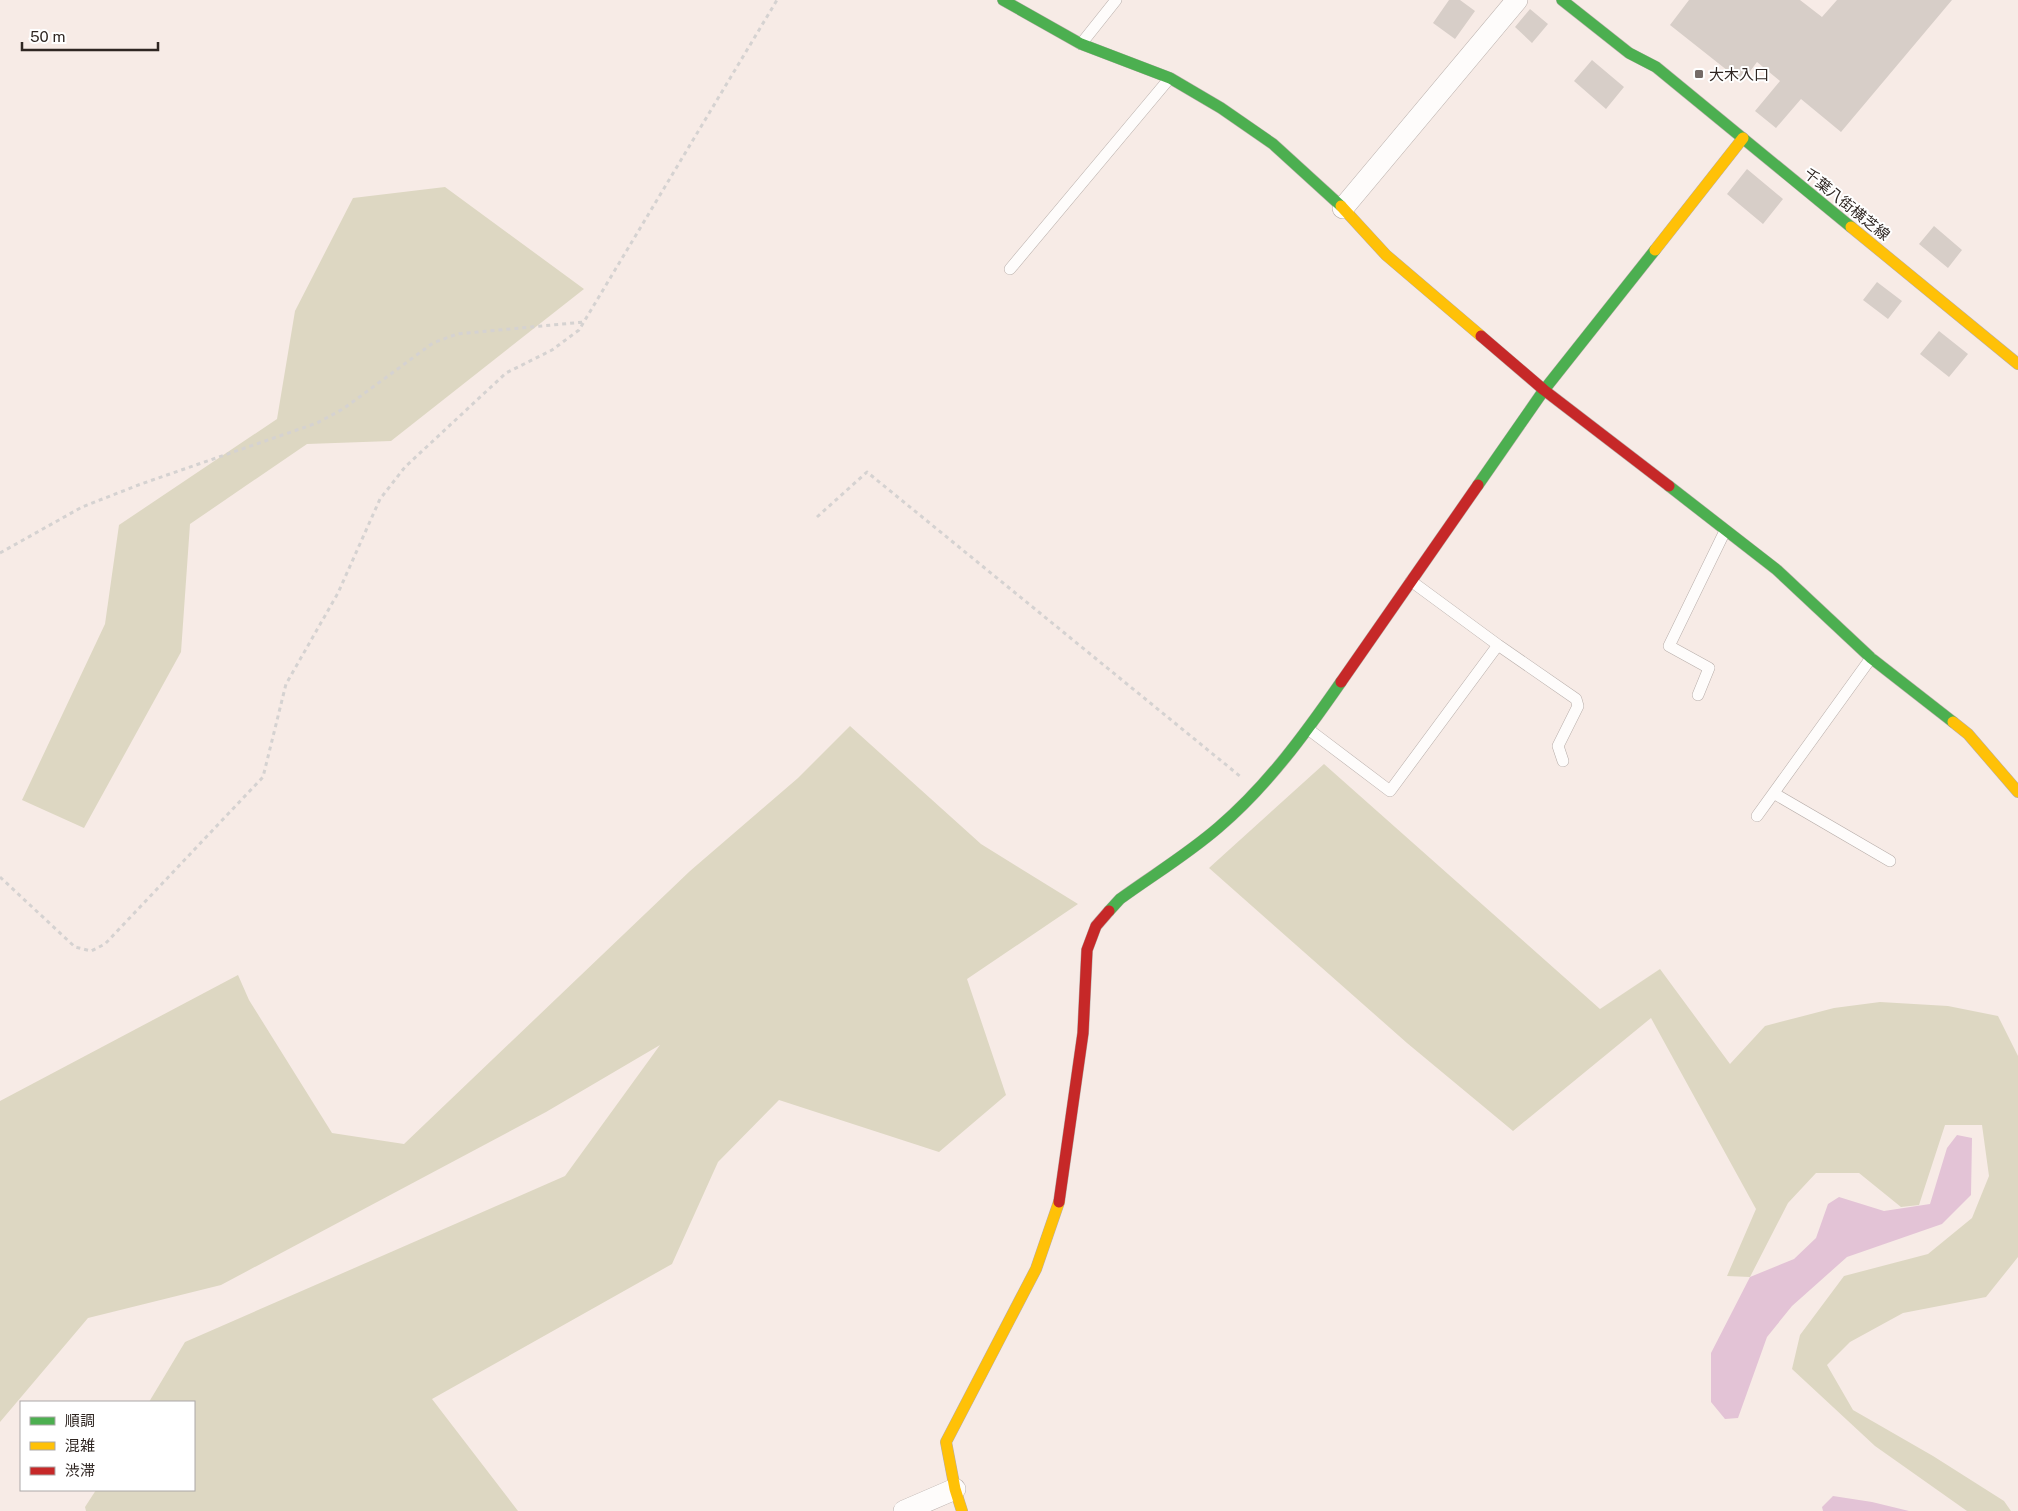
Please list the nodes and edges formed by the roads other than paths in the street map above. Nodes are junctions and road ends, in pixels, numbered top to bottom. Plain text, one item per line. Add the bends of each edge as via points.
1 (1003, 0) edge
2 (1116, 0) edge
3 (1517, 0) edge
4 (1562, 0) edge
5 (1081, 44) junction
6 (1643, 48) dead end
7 (1656, 67) junction
8 (1170, 78) junction
9 (1742, 138) junction
10 (1343, 208) junction
11 (1010, 269) dead end
12 (2018, 364) edge
13 (1544, 390) junction
14 (1726, 529) junction
15 (1411, 581) junction
16 (1498, 645) junction
17 (1871, 658) junction
18 (1698, 695) dead end
19 (1308, 729) junction
20 (1563, 760) dead end
21 (2018, 792) edge
22 (1774, 794) junction
23 (1757, 816) dead end
24 (1890, 861) dead end
25 (955, 1489) junction
26 (904, 1511) edge
27 (962, 1511) edge

1 - 5 street
2 - 5 lane
3 - 10 street
4 - 7 street via 1628,53
5 - 8 street
6 - 7 street
7 - 9 street, 千葉八街横芝線
8 - 10 street via 1273,144
8 - 11 lane
9 - 12 street, 千葉八街横芝線
9 - 13 street
10 - 13 street via 1386,255
13 - 14 street
13 - 15 street
14 - 17 street via 1778,570
14 - 18 lane via 1669,646 1708,668
15 - 16 lane
15 - 19 street
16 - 19 lane via 1390,791
16 - 20 lane via 1576,699 1578,706 1558,746
17 - 21 street via 1968,734
17 - 22 lane
19 - 25 street via 1258,790 1218,828 1120,899 1096,926 1088,950 1083,1033 1058,1208 1036,1268 946,1442
22 - 23 lane
22 - 24 lane
25 - 26 street
25 - 27 street

